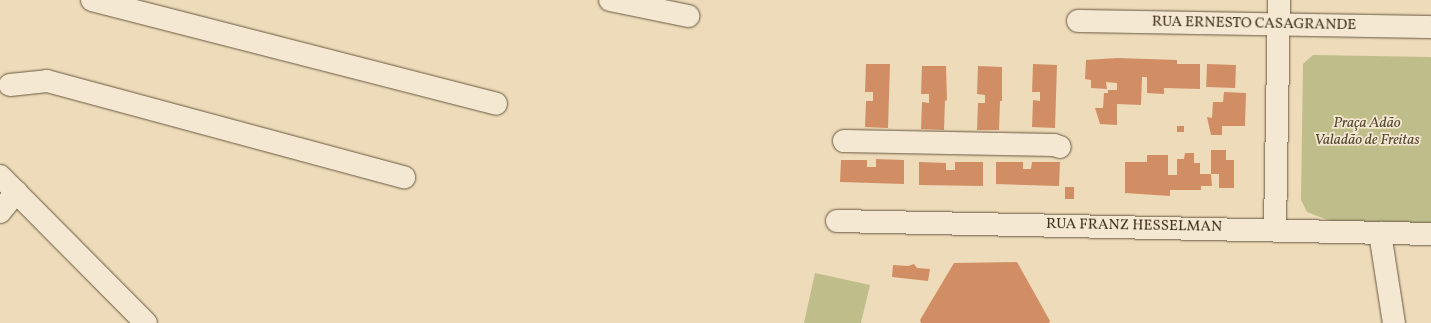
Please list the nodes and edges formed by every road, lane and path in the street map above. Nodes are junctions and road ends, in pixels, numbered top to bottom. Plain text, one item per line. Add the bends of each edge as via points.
1 (92, 0) edge
2 (610, 0) edge
3 (1279, 0) edge
4 (688, 16) dead end
5 (1078, 21) dead end
6 (1279, 24) junction
7 (1431, 27) edge
8 (10, 85) dead end
9 (496, 104) dead end
10 (844, 141) dead end
11 (1060, 147) dead end
12 (0, 176) edge
13 (404, 177) dead end
14 (16, 192) junction
15 (0, 212) edge
16 (837, 221) dead end
17 (1275, 229) junction
18 (1380, 233) junction
19 (1431, 234) edge
20 (146, 323) edge
21 (1394, 323) edge

1 - 9 street
2 - 4 street
3 - 6 street
5 - 6 street, RUA ERNESTO CASAGRANDE
6 - 7 street, RUA ERNESTO CASAGRANDE
6 - 17 street
8 - 13 street via 47,81
10 - 11 street
12 - 14 street
14 - 15 street
14 - 20 street
16 - 17 street, RUA FRANZ HESSELMAN
17 - 18 street, RUA FRANZ HESSELMAN
18 - 19 street, RUA FRANZ HESSELMAN
18 - 21 street

